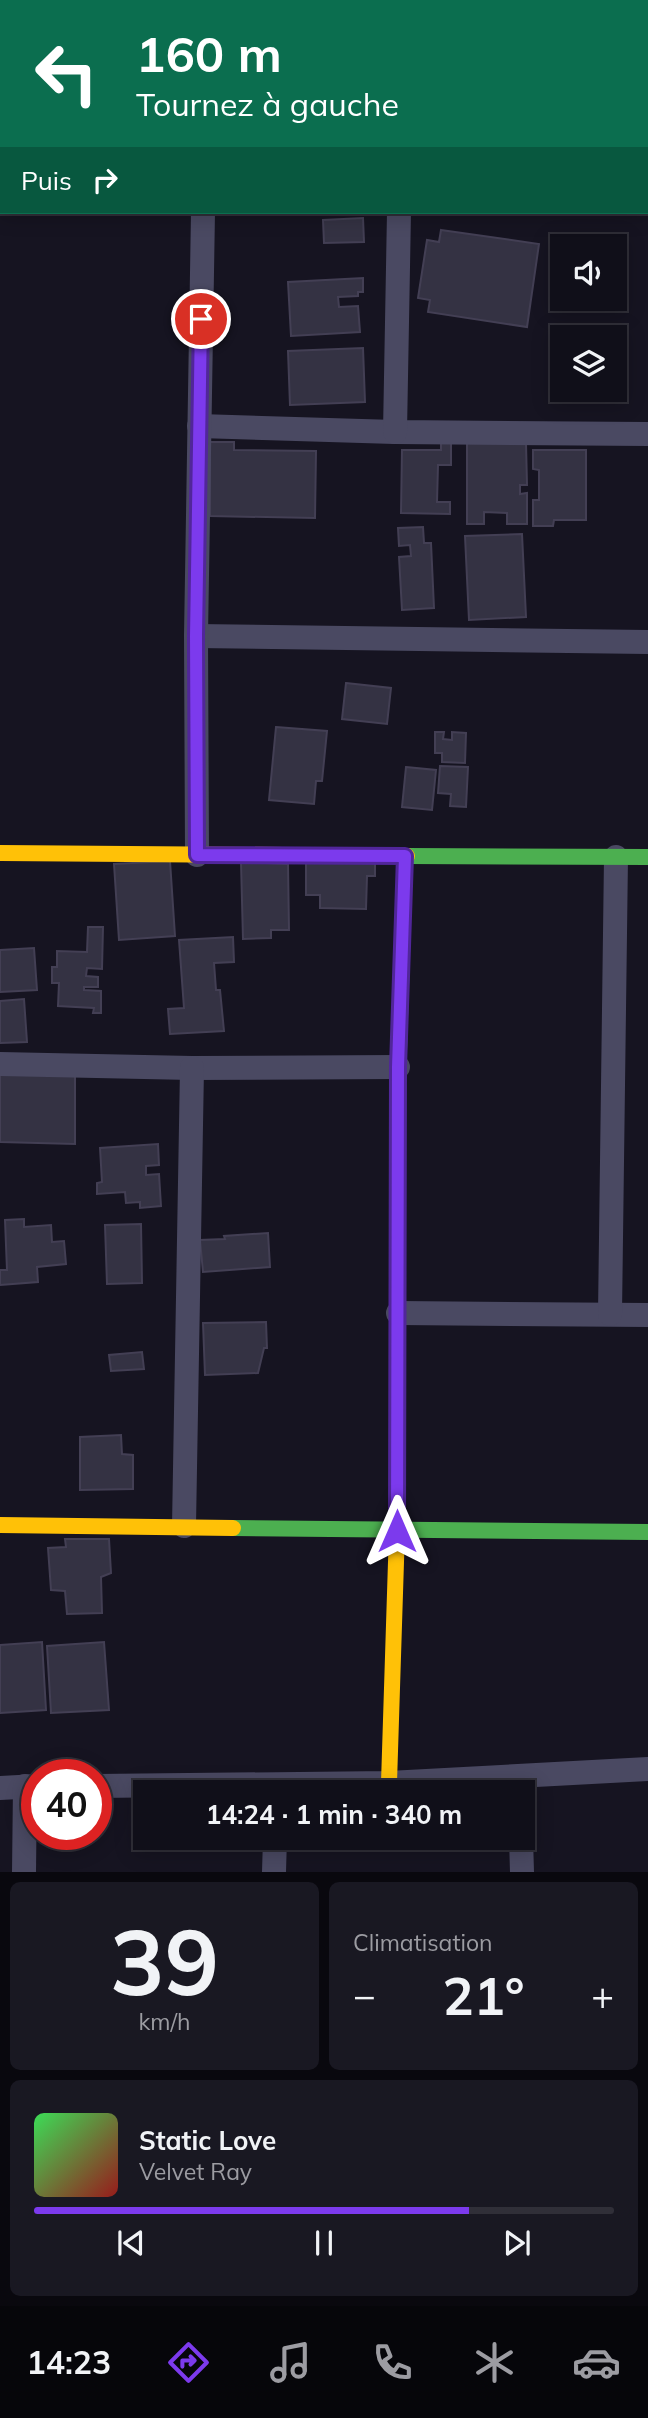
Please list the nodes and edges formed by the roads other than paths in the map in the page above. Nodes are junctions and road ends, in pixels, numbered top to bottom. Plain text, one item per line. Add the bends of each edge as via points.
1 (203, 214) edge
2 (399, 214) edge
3 (200, 426) junction
4 (396, 432) junction
5 (648, 434) edge
6 (196, 636) junction
7 (648, 642) edge
8 (0, 853) edge
9 (197, 855) junction
10 (405, 856) junction
11 (616, 857) junction
12 (648, 857) edge
13 (0, 1064) edge
14 (398, 1067) junction
15 (192, 1068) junction
16 (398, 1313) junction
17 (610, 1314) junction
18 (648, 1315) edge
19 (0, 1525) edge
20 (184, 1526) junction
21 (397, 1531) junction
22 (648, 1532) edge
23 (648, 1769) edge
24 (390, 1780) edge
25 (535, 1782) edge
26 (112, 1786) edge
27 (133, 1786) edge
28 (20, 1787) edge
29 (275, 1850) edge
30 (521, 1850) edge
31 (24, 1872) edge
32 (274, 1872) edge
33 (522, 1872) edge

1 - 3 street
2 - 4 street
3 - 4 street
3 - 6 street
4 - 5 street
6 - 7 street
6 - 9 street
8 - 9 street
9 - 10 street
10 - 11 street
10 - 14 street
11 - 12 street
11 - 17 street
13 - 15 street
14 - 15 street
14 - 16 street
15 - 20 street
16 - 17 street
16 - 21 street
17 - 18 street
19 - 20 street
20 - 21 street
21 - 22 street
21 - 24 street
23 - 25 street
26 - 27 street
28 - 31 street
29 - 32 street
30 - 33 street

